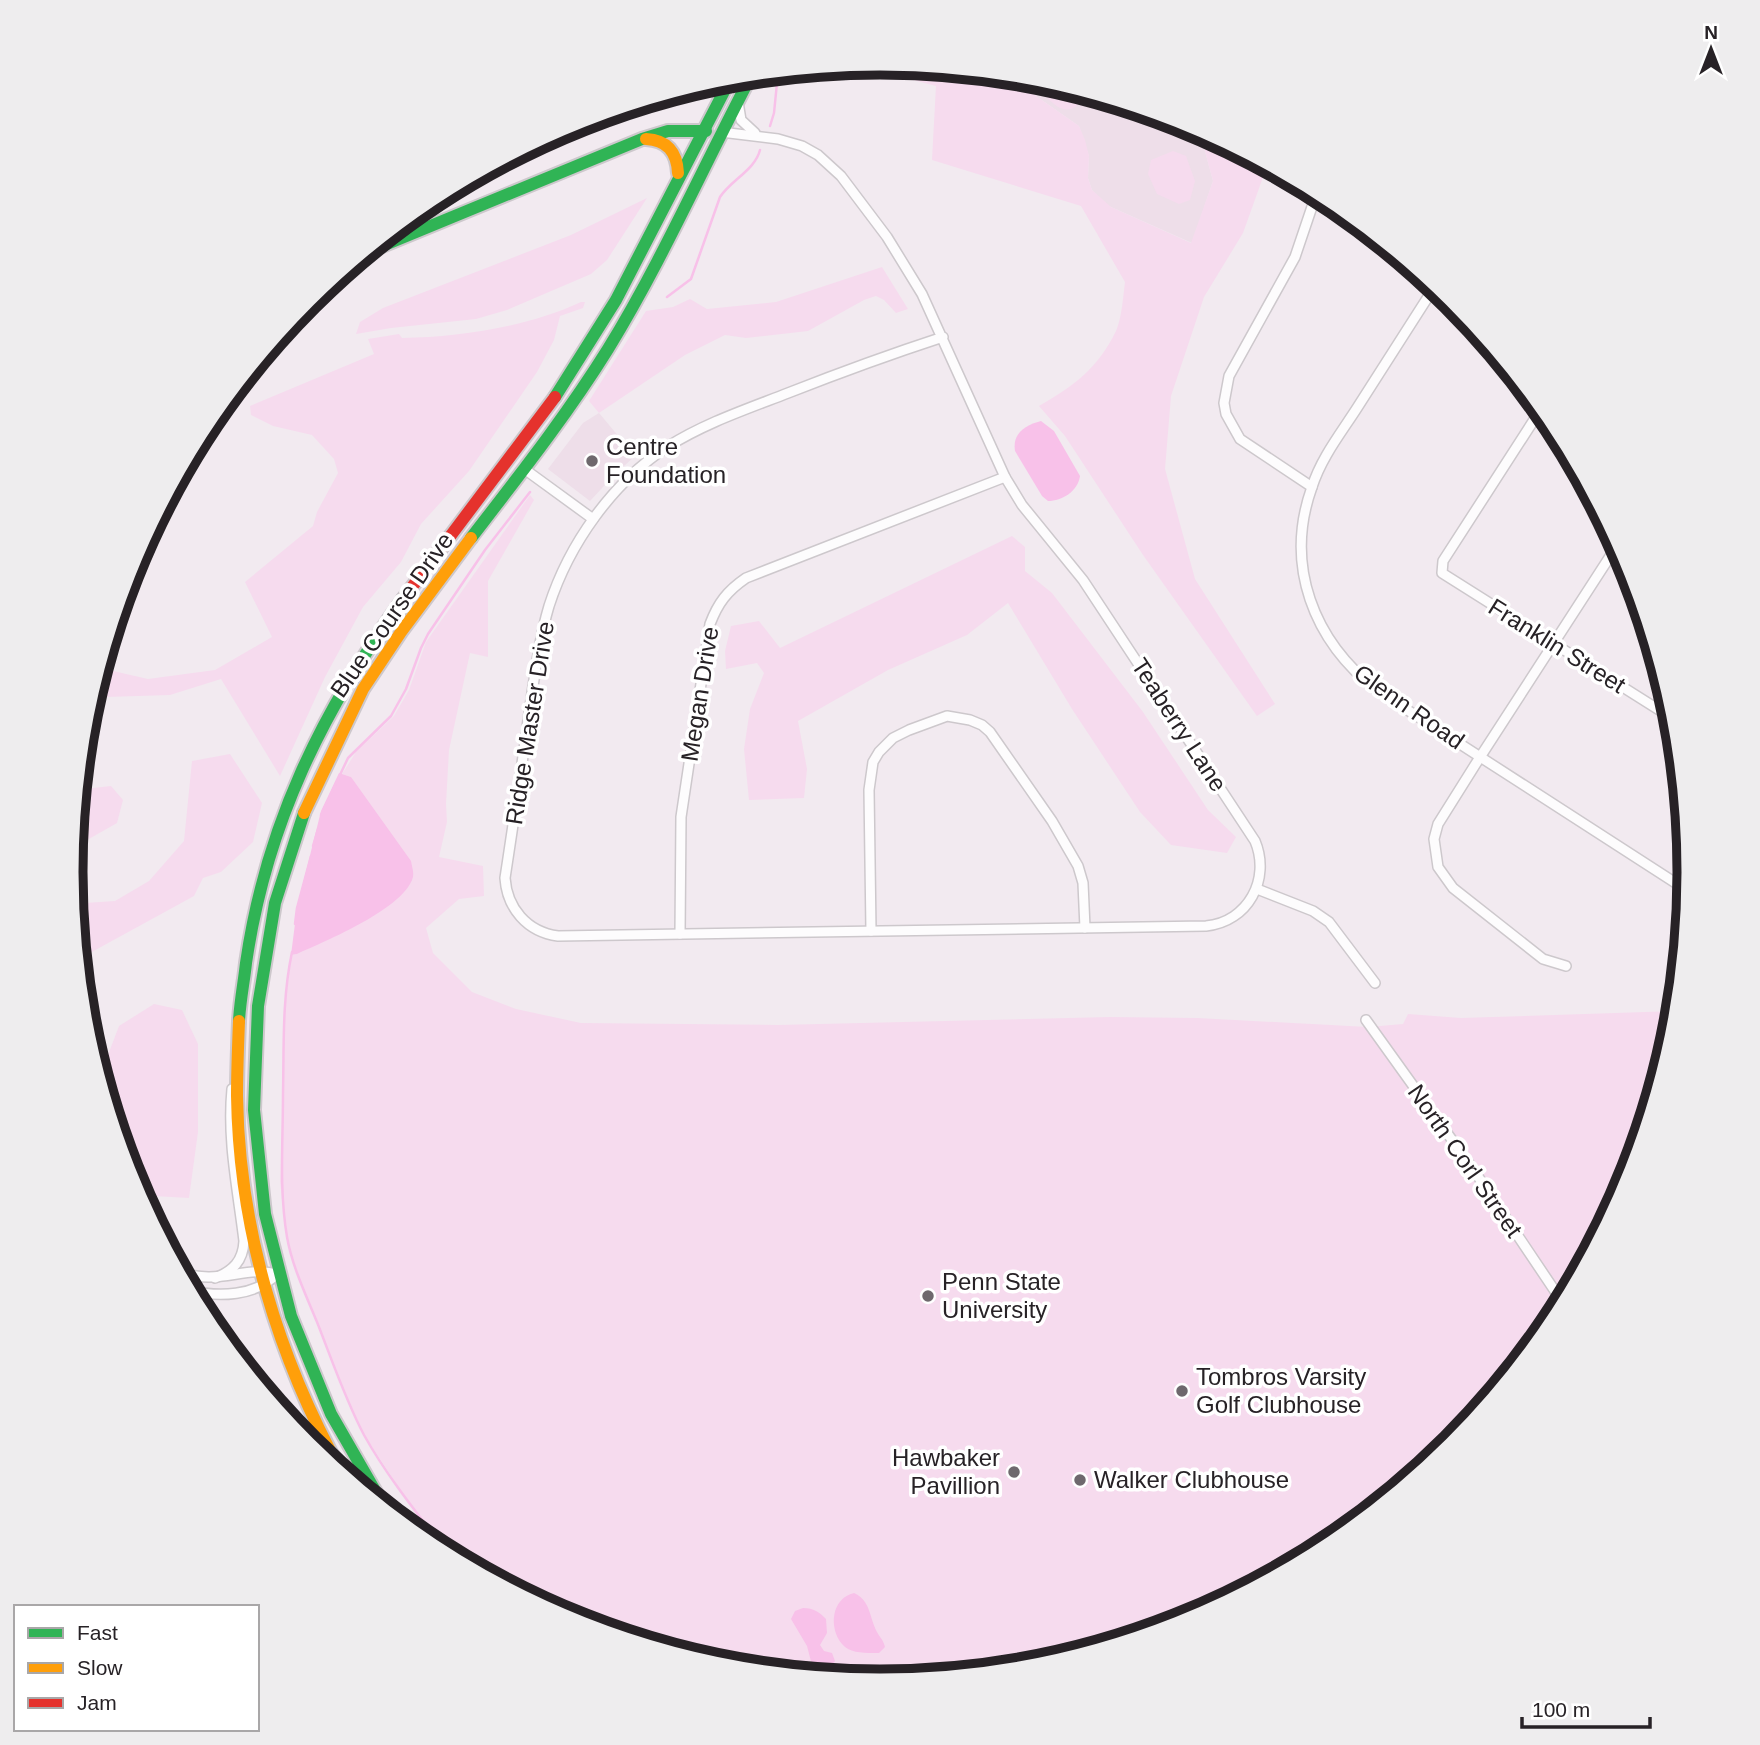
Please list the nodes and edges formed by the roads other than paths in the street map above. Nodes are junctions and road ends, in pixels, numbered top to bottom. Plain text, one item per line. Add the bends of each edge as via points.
1 (745, 87) edge
2 (723, 91) edge
3 (738, 99) junction
4 (701, 130) junction
5 (721, 132) junction
6 (760, 136) junction
7 (642, 139) junction
8 (678, 178) junction
9 (1313, 204) edge
10 (393, 241) edge
11 (1429, 295) edge
12 (943, 337) junction
13 (1535, 418) edge
14 (523, 468) junction
15 (1005, 477) junction
16 (1311, 486) junction
17 (593, 519) junction
18 (1611, 555) edge
19 (1554, 644) junction
20 (1661, 711) edge
21 (1481, 756) junction
22 (1677, 884) edge
23 (1257, 889) junction
24 (1085, 928) junction
25 (871, 931) junction
26 (680, 934) junction
27 (1566, 966) dead end
28 (1375, 983) dead end
29 (1366, 1020) dead end
30 (236, 1049) junction
31 (259, 1272) junction
32 (192, 1274) edge
33 (277, 1274) junction
34 (215, 1278) junction
35 (263, 1286) junction
36 (203, 1292) edge
37 (1556, 1293) edge
38 (329, 1449) edge
39 (371, 1485) edge

1 - 3 main road, Blue Course Drive
2 - 4 main road, Blue Course Drive
3 - 5 main road, Blue Course Drive
3 - 6 street via 744,125
4 - 5 main road
4 - 7 main road via 668,131
4 - 8 main road, Blue Course Drive
5 - 6 street, Teaberry Lane
5 - 14 main road, Blue Course Drive via 617,334
6 - 12 street, Teaberry Lane via 802,146 833,167 887,237
7 - 8 main road via 670,145 678,159
7 - 10 main road
8 - 30 main road, Blue Course Drive via 624,288 575,368 381,630 324,722 285,808 260,886 246,957
9 - 16 street via 1295,257 1230,376 1224,403 1240,439
11 - 16 street, Glenn Road
12 - 15 street, Teaberry Lane
12 - 17 street, Ridge Master Drive via 700,429 646,463
13 - 19 street, Franklin Street via 1441,569
14 - 17 street
14 - 33 main road, Blue Course Drive via 358,695 313,786 285,864 264,950 253,1060 256,1153
15 - 23 street, Teaberry Lane via 1034,522 1083,579 1255,841 1260,857
15 - 26 street, Megan Drive via 746,578 722,598 710,624 681,817
16 - 21 street, Glenn Road via 1302,532 1304,574 1312,606 1336,652 1378,691
17 - 26 street, Ridge Master Drive via 561,573 540,642 506,887 521,918 551,935
18 - 19 street
19 - 20 street, Franklin Street
19 - 21 street
21 - 22 street, Glenn Road
21 - 27 street via 1435,832 1438,867 1453,888 1543,960
23 - 24 street via 1238,915 1213,926
23 - 28 street via 1329,922
24 - 25 street
24 - 25 street via 1083,883 1064,839 990,732 970,720 947,716 893,738 873,762 869,790
25 - 26 street
29 - 37 street, North Corl Street
30 - 31 main road, Blue Course Drive via 239,1152
30 - 34 street via 229,1112 244,1251 233,1269
31 - 33 street
31 - 34 street
31 - 35 main road, Blue Course Drive
32 - 34 street
33 - 35 street
33 - 39 main road, Blue Course Drive via 325,1403
35 - 36 street via 240,1292
35 - 38 main road, Blue Course Drive via 297,1386

